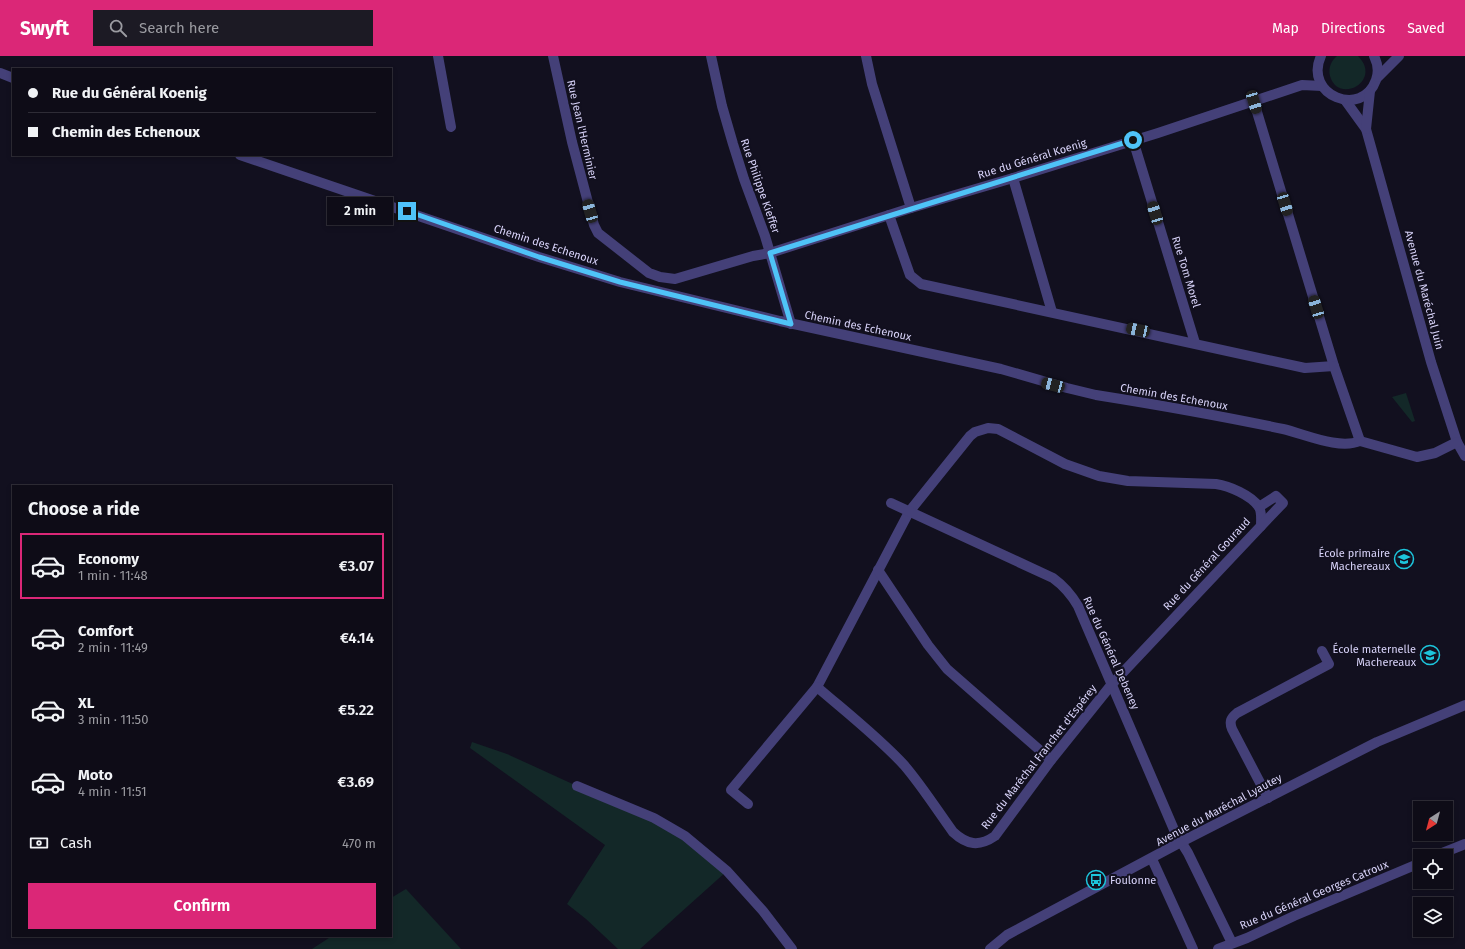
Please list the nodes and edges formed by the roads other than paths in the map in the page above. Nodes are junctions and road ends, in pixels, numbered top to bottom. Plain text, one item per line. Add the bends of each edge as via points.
1 (438, 56) edge
2 (554, 56) edge
3 (711, 56) edge
4 (866, 56) edge
5 (1321, 56) edge
6 (1374, 56) edge
7 (1399, 56) edge
8 (1318, 69) junction
9 (0, 73) edge
10 (1378, 77) junction
11 (12, 78) edge
12 (1302, 85) junction
13 (1322, 86) junction
14 (1370, 91) junction
15 (1345, 100) junction
16 (1254, 102) junction
17 (451, 127) dead end
18 (1366, 129) junction
19 (1133, 140) junction
20 (243, 156) edge
21 (1013, 178) junction
22 (911, 208) junction
23 (888, 215) junction
24 (770, 253) junction
25 (1052, 312) junction
26 (791, 324) junction
27 (1195, 343) junction
28 (1334, 366) junction
29 (1360, 441) junction
30 (1458, 442) junction
31 (1465, 456) edge
32 (891, 504) dead end
33 (1259, 507) junction
34 (909, 512) junction
35 (1261, 526) junction
36 (878, 570) junction
37 (1322, 651) dead end
38 (1112, 684) junction
39 (817, 687) junction
40 (1465, 705) edge
41 (1051, 760) junction
42 (577, 786) dead end
43 (1268, 798) junction
44 (748, 804) dead end
45 (1182, 842) junction
46 (1465, 844) edge
47 (1452, 849) edge
48 (1152, 859) junction
49 (1413, 865) edge
50 (1232, 943) junction
51 (792, 949) edge
52 (990, 949) edge
53 (1193, 949) edge
54 (1218, 949) edge

1 - 17 street
2 - 24 street, Rue Jean l'Herminier via 578,168 594,225 604,239 649,273 676,279
3 - 24 street, Rue Philippe Kieffer via 733,144
4 - 22 street via 872,84
5 - 8 street
6 - 10 street
7 - 10 street
8 - 12 street, Rue du Général Koenig
8 - 13 street
9 - 11 street
10 - 14 street
12 - 13 street, Rue du Général Koenig
12 - 16 street, Rue du Général Koenig
13 - 15 street via 1336,98
14 - 15 street via 1359,98
14 - 18 street, Avenue du Maréchal Juin
15 - 18 street, Avenue du Maréchal Juin
16 - 19 street, Rue du Général Koenig
16 - 28 street
18 - 30 street, Avenue du Maréchal Juin via 1431,362
19 - 21 street, Rue du Général Koenig
19 - 27 street, Rue Tom Morel
20 - 26 street, Chemin des Echenoux via 620,282
21 - 22 street, Rue du Général Koenig
21 - 25 street
22 - 23 street, Rue du Général Koenig
23 - 24 street, Rue du Général Koenig
23 - 25 street via 910,275 921,284
24 - 26 street, Rue Philippe Kieffer
25 - 27 street
26 - 29 street, Chemin des Echenoux via 1001,370 1096,395 1284,429 1338,443 1354,444
27 - 28 street via 1305,368
28 - 29 street
29 - 30 street, Chemin des Echenoux via 1417,457 1435,453
30 - 31 street, Avenue du Maréchal Juin
32 - 34 street, Rue du Général Debeney
33 - 34 street, Rue du Général Gouraud via 1227,486 1128,481 1098,476 1065,464 998,429 988,428 970,436
33 - 35 street, Rue du Général Gouraud
33 - 35 street via 1276,496 1283,503
34 - 36 street
34 - 38 street, Rue du Général Debeney via 1053,578 1064,586 1078,606
35 - 38 street, Rue du Général Gouraud
36 - 39 street
36 - 41 street via 947,669
37 - 43 street via 1329,664 1237,713 1231,719 1232,729
38 - 41 street, Rue du Maréchal Franchet d'Espérey
38 - 45 street, Rue du Général Debeney via 1175,832
39 - 41 street, Rue du Maréchal Franchet d'Espérey via 903,764 953,832 968,843 988,841 995,836
39 - 44 street via 731,790
40 - 43 street, Avenue du Maréchal Lyautey via 1377,742
42 - 51 street via 640,812 685,836 727,871 764,911
43 - 45 street, Avenue du Maréchal Lyautey
45 - 48 street, Avenue du Maréchal Lyautey
45 - 50 street, Rue du Général Debeney
46 - 47 street
48 - 52 street, Avenue du Maréchal Lyautey via 1007,935
48 - 53 street
49 - 50 street, Rue du Général Georges Catroux
50 - 54 street, Rue du Général Georges Catroux

